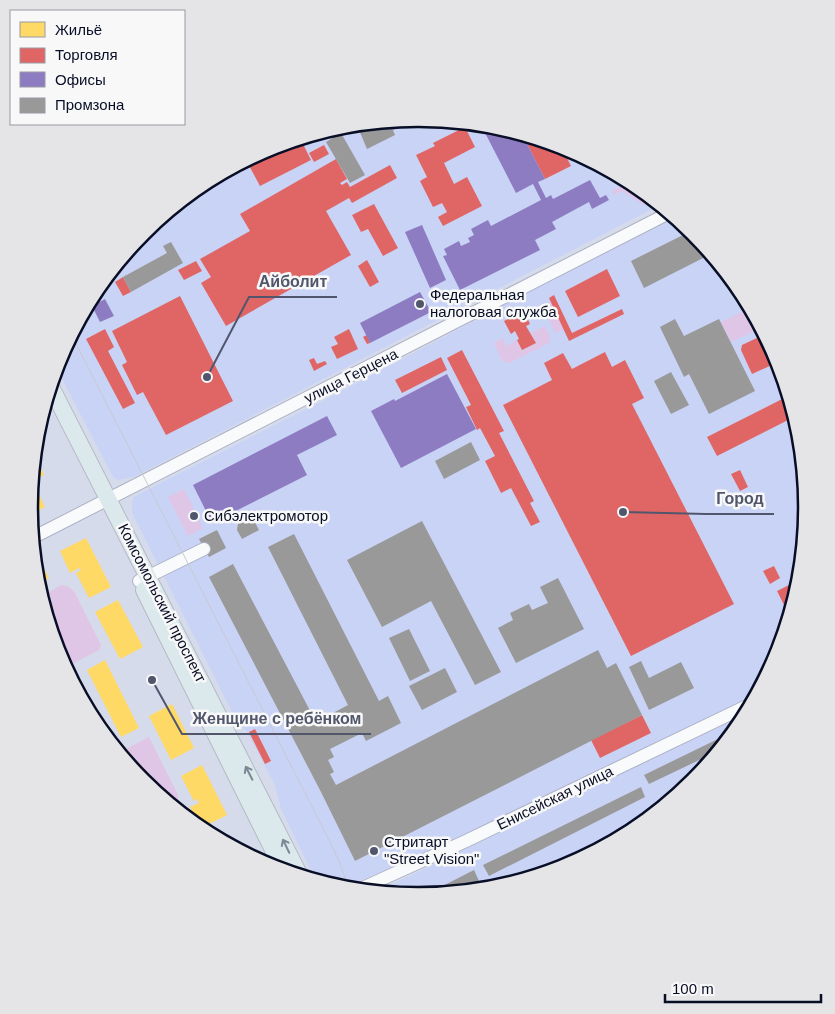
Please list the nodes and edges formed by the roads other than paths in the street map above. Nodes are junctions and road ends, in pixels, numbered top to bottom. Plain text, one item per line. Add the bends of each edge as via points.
1 (662, 216) edge
2 (55, 395) edge
3 (51, 407) edge
4 (104, 501) junction
5 (38, 535) edge
6 (204, 549) dead end
7 (144, 578) junction
8 (738, 710) edge
9 (278, 861) edge
10 (295, 867) edge
11 (371, 884) edge

1 - 4 street, улица Герцена
2 - 4 main road, Комсомольский проспект
3 - 4 main road, Комсомольский проспект
4 - 5 street, улица Герцена
4 - 7 main road, Комсомольский проспект
6 - 7 street
7 - 9 main road, Комсомольский проспект
10 -> 7 main road, Комсомольский проспект
8 - 11 street, Енисейская улица

